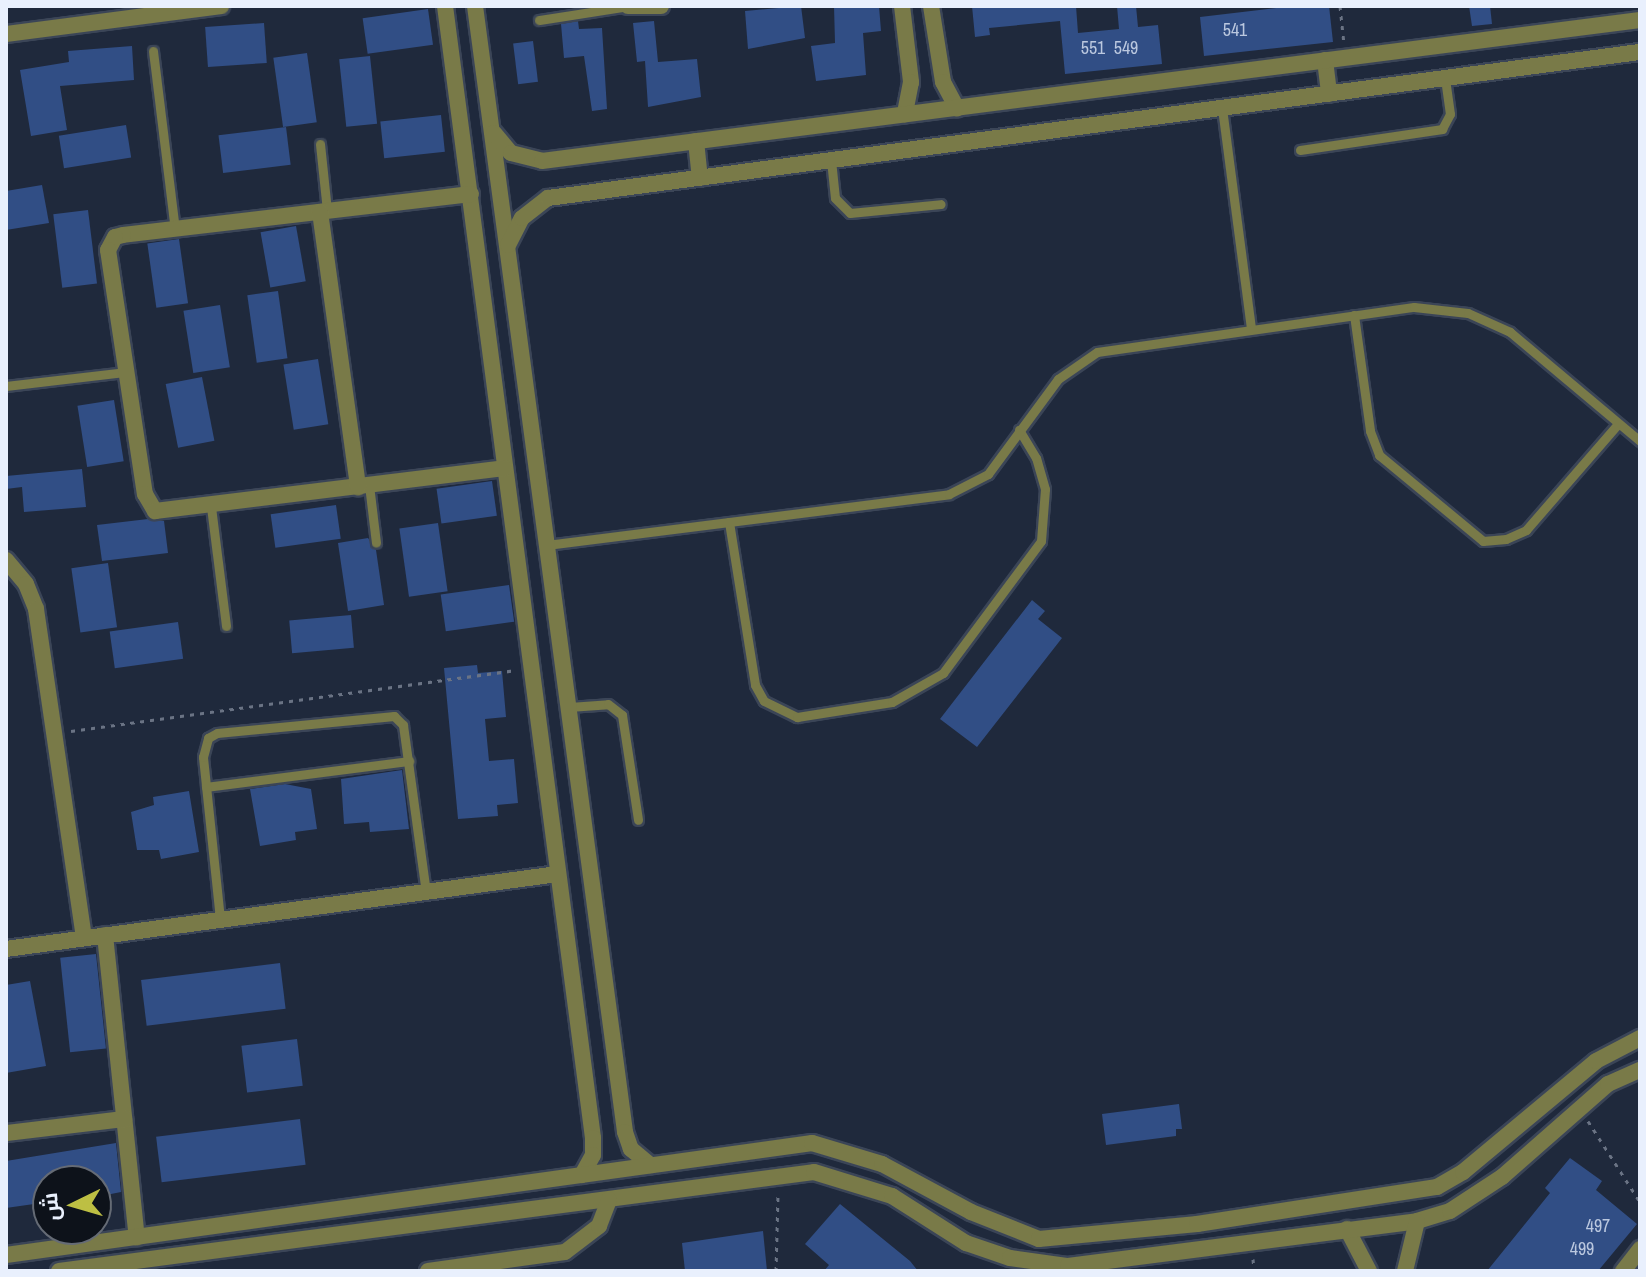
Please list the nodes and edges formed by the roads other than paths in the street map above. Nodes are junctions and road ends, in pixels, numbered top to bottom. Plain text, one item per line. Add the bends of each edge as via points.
1 (221, 6) edge
2 (445, 6) edge
3 (475, 6) edge
4 (628, 6) edge
5 (661, 6) edge
6 (902, 6) edge
7 (931, 6) edge
8 (539, 20) dead end
9 (1640, 20) edge
10 (6, 34) edge
11 (153, 51) dead end
12 (1640, 52) edge
13 (1325, 60) junction
14 (938, 62) junction
15 (910, 66) junction
16 (1445, 79) junction
17 (1329, 94) junction
18 (957, 108) junction
19 (1222, 108) junction
20 (905, 114) junction
21 (492, 128) junction
22 (696, 141) junction
23 (320, 144) dead end
24 (1300, 150) dead end
25 (831, 160) junction
26 (700, 178) junction
27 (471, 194) junction
28 (941, 204) dead end
29 (323, 212) junction
30 (175, 229) junction
31 (507, 246) junction
32 (1354, 315) junction
33 (1251, 329) junction
34 (126, 372) junction
35 (6, 386) edge
36 (1616, 426) junction
37 (1019, 430) junction
38 (1640, 441) edge
39 (504, 468) junction
40 (363, 486) junction
41 (211, 507) junction
42 (729, 522) junction
43 (376, 543) dead end
44 (547, 545) junction
45 (6, 560) edge
46 (226, 626) dead end
47 (569, 707) junction
48 (409, 761) junction
49 (206, 787) junction
50 (638, 820) dead end
51 (558, 874) junction
52 (426, 892) junction
53 (220, 919) junction
54 (105, 935) junction
55 (84, 938) junction
56 (6, 949) edge
57 (1640, 1038) edge
58 (1640, 1070) edge
59 (124, 1119) junction
60 (6, 1133) edge
61 (650, 1165) junction
62 (582, 1175) junction
63 (609, 1200) junction
64 (1417, 1221) junction
65 (1197, 1224) junction
66 (209, 1227) junction
67 (1347, 1229) junction
68 (137, 1237) junction
69 (1200, 1247) junction
70 (1640, 1249) edge
71 (212, 1251) junction
72 (6, 1255) edge
73 (80, 1270) edge
74 (59, 1271) edge
75 (428, 1271) edge
76 (1369, 1271) edge
77 (1405, 1271) edge
78 (1623, 1271) edge

1 - 10 street
2 - 27 street
3 - 21 street
4 - 5 street
4 - 8 lane
6 - 15 street
7 - 14 street
9 - 13 street
11 - 30 lane
12 - 16 street
13 - 17 street
13 - 18 street
14 - 15 street
14 - 18 street
15 - 20 street
16 - 17 street
16 - 24 lane via 1450,114 1442,129
17 - 19 street
18 - 20 street
19 - 25 street
19 - 33 lane
20 - 22 street
21 - 22 street via 511,153 542,161
21 - 31 street
22 - 26 street
23 - 29 lane
25 - 26 street
25 - 28 lane via 835,198 850,213
26 - 31 street via 548,198 522,218
27 - 29 street
27 - 39 street
29 - 30 street
29 - 40 street
30 - 34 street via 109,242
31 - 44 street
32 - 33 lane
32 - 36 lane via 1434,307 1483,318 1510,332
32 - 36 lane via 1370,431 1379,455 1483,541 1526,530
33 - 37 lane via 1097,352 1058,379
34 - 35 lane
34 - 41 street via 147,504 165,513
36 - 38 lane
37 - 42 lane via 988,474 949,494
37 - 42 lane via 1036,458 1045,489 1041,541 943,673 892,702 797,717 764,701 755,685
39 - 40 street
39 - 51 street
40 - 41 street
40 - 43 lane
41 - 46 lane
42 - 44 lane
44 - 47 street
45 - 55 street via 26,584 36,609
47 - 50 lane via 608,704 622,715
47 - 61 street via 625,1132 631,1149
48 - 49 lane
48 - 49 lane via 403,725 381,714 217,733 203,747
48 - 52 lane
49 - 53 lane
51 - 52 street
51 - 62 street via 593,1138 593,1155
52 - 53 street
53 - 54 street
54 - 55 street
54 - 59 street
55 - 56 street
57 - 65 street via 1596,1061 1463,1172 1437,1187
58 - 64 street via 1608,1084 1476,1197
59 - 60 street
59 - 68 street
61 - 62 street
61 - 65 street via 812,1143 882,1164 971,1212 1039,1239
62 - 66 street
63 - 69 street via 814,1172 892,1196 966,1243 1037,1264 1068,1266
63 - 71 street
63 - 75 street via 599,1226 565,1252
64 - 67 street
64 - 77 street
65 - 69 street
66 - 68 street
66 - 71 street
67 - 69 street
67 - 76 street
68 - 72 street
70 - 78 street
71 - 73 street
73 - 74 street

